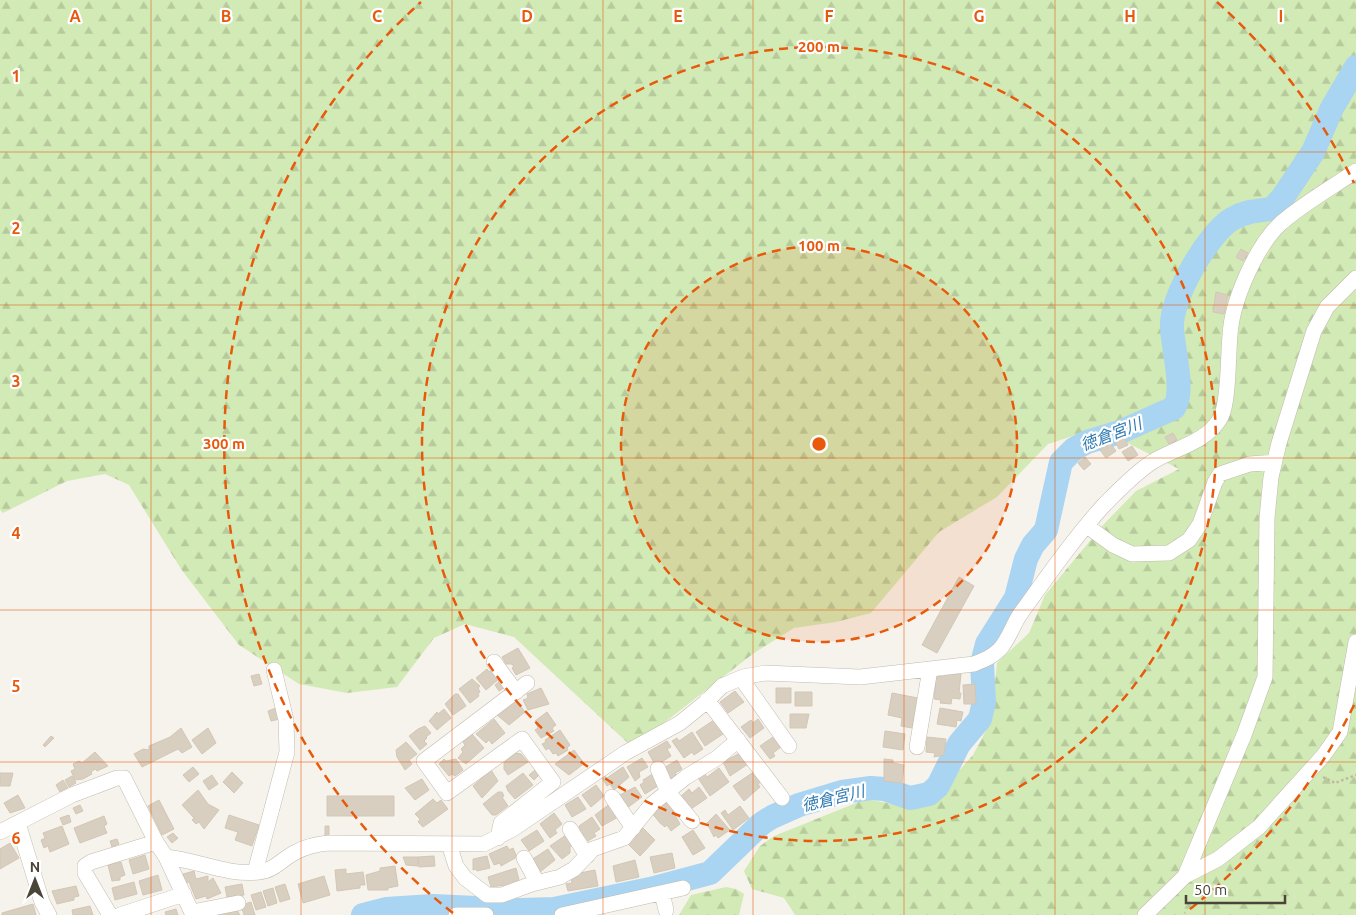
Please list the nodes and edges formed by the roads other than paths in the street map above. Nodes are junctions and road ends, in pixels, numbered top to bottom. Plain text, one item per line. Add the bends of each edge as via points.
1 (1356, 171) edge
2 (1356, 278) edge
3 (1274, 462) junction
4 (1088, 526) junction
5 (1356, 642) edge
6 (494, 662) dead end
7 (930, 669) junction
8 (274, 670) dead end
9 (741, 678) junction
10 (707, 700) junction
11 (738, 740) junction
12 (789, 746) dead end
13 (917, 747) dead end
14 (658, 769) dead end
15 (668, 792) junction
16 (612, 797) dead end
17 (782, 798) dead end
18 (692, 821) dead end
19 (18, 823) junction
20 (633, 828) junction
21 (570, 830) dead end
22 (0, 832) edge
23 (498, 838) junction
24 (156, 842) junction
25 (449, 844) junction
26 (587, 856) junction
27 (166, 857) junction
28 (524, 858) dead end
29 (255, 872) junction
30 (1185, 876) junction
31 (537, 882) junction
32 (683, 888) dead end
33 (662, 893) junction
34 (184, 894) junction
35 (238, 902) dead end
36 (666, 910) dead end
37 (192, 914) edge
38 (568, 914) edge
39 (49, 915) edge
40 (110, 915) edge
41 (120, 915) edge
42 (456, 915) edge
43 (478, 915) edge
44 (486, 915) edge
45 (1145, 915) edge

1 - 4 street via 1281,224 1258,254 1240,292 1230,325 1225,403 1216,425 1196,441 1152,462 1131,479
2 - 3 street via 1327,307 1314,331
3 - 4 street via 1250,464 1220,474 1200,524 1189,540 1169,553 1132,554 1113,545
3 - 30 street via 1267,518 1265,677
4 - 7 street via 1020,615 1001,648 974,664
5 - 30 street via 1340,732 1277,810 1218,859
6 - 23 street via 522,687 424,762 447,793 522,739 553,782 501,823
7 - 9 street via 860,676 765,673
7 - 13 street
8 - 29 street via 286,720 287,752
9 - 10 street via 722,686
9 - 12 street
10 - 11 street
10 - 23 street via 680,722 625,753
11 - 15 street
11 - 17 street
14 - 15 street
15 - 18 street
15 - 20 street via 650,806
16 - 20 street
19 - 22 street
19 - 24 street via 100,782 124,778
19 - 39 street
20 - 26 street via 624,838 600,846
21 - 26 street
23 - 25 street via 484,844
24 - 27 street
24 - 40 street via 85,866 85,873
25 - 29 street via 312,845 294,852 276,866
25 - 31 street via 464,878 487,895 502,895
26 - 31 street via 574,869
27 - 29 street via 188,859 227,870
27 - 34 street
28 - 31 street
30 - 45 street
32 - 33 street
33 - 36 street
33 - 38 street
34 - 37 street
34 - 41 street
35 - 37 street
42 - 43 street
43 - 44 street

